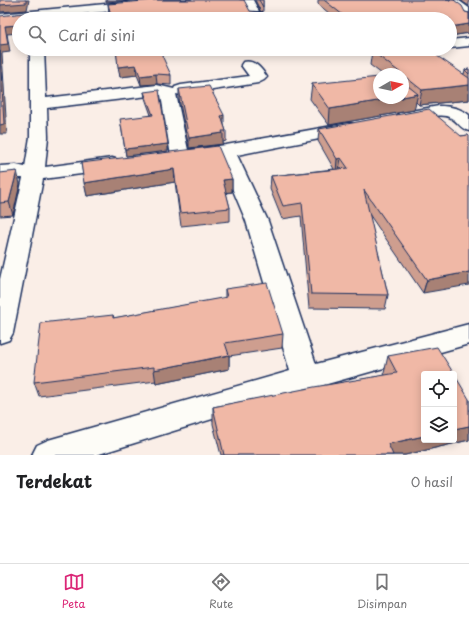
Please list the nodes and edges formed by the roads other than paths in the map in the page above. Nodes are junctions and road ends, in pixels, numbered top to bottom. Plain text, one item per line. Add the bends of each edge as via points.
1 (185, 0) edge
2 (248, 0) edge
3 (451, 0) edge
4 (14, 7) edge
5 (21, 12) edge
6 (74, 12) edge
7 (254, 12) edge
8 (464, 17) edge
9 (0, 18) edge
10 (12, 18) edge
11 (469, 42) edge
12 (457, 43) edge
13 (37, 56) edge
14 (248, 65) dead end
15 (168, 92) junction
16 (38, 104) junction
17 (392, 119) edge
18 (362, 125) edge
19 (469, 126) edge
20 (226, 151) junction
21 (126, 162) edge
22 (0, 172) edge
23 (34, 174) junction
24 (0, 334) edge
25 (469, 334) edge
26 (306, 378) junction
27 (48, 455) edge

1 - 6 street
2 - 7 street
3 - 8 street via 467,13
4 - 5 street
9 - 10 street
11 - 12 street
13 - 16 street
14 - 15 street via 259,77
15 - 16 street via 157,90
15 - 20 street via 173,157
16 - 23 street via 39,137
17 - 19 street via 449,112 458,115
18 - 20 street
20 - 26 street via 257,220
21 - 23 street
22 - 23 street
23 - 24 street
25 - 26 street
26 - 27 street

